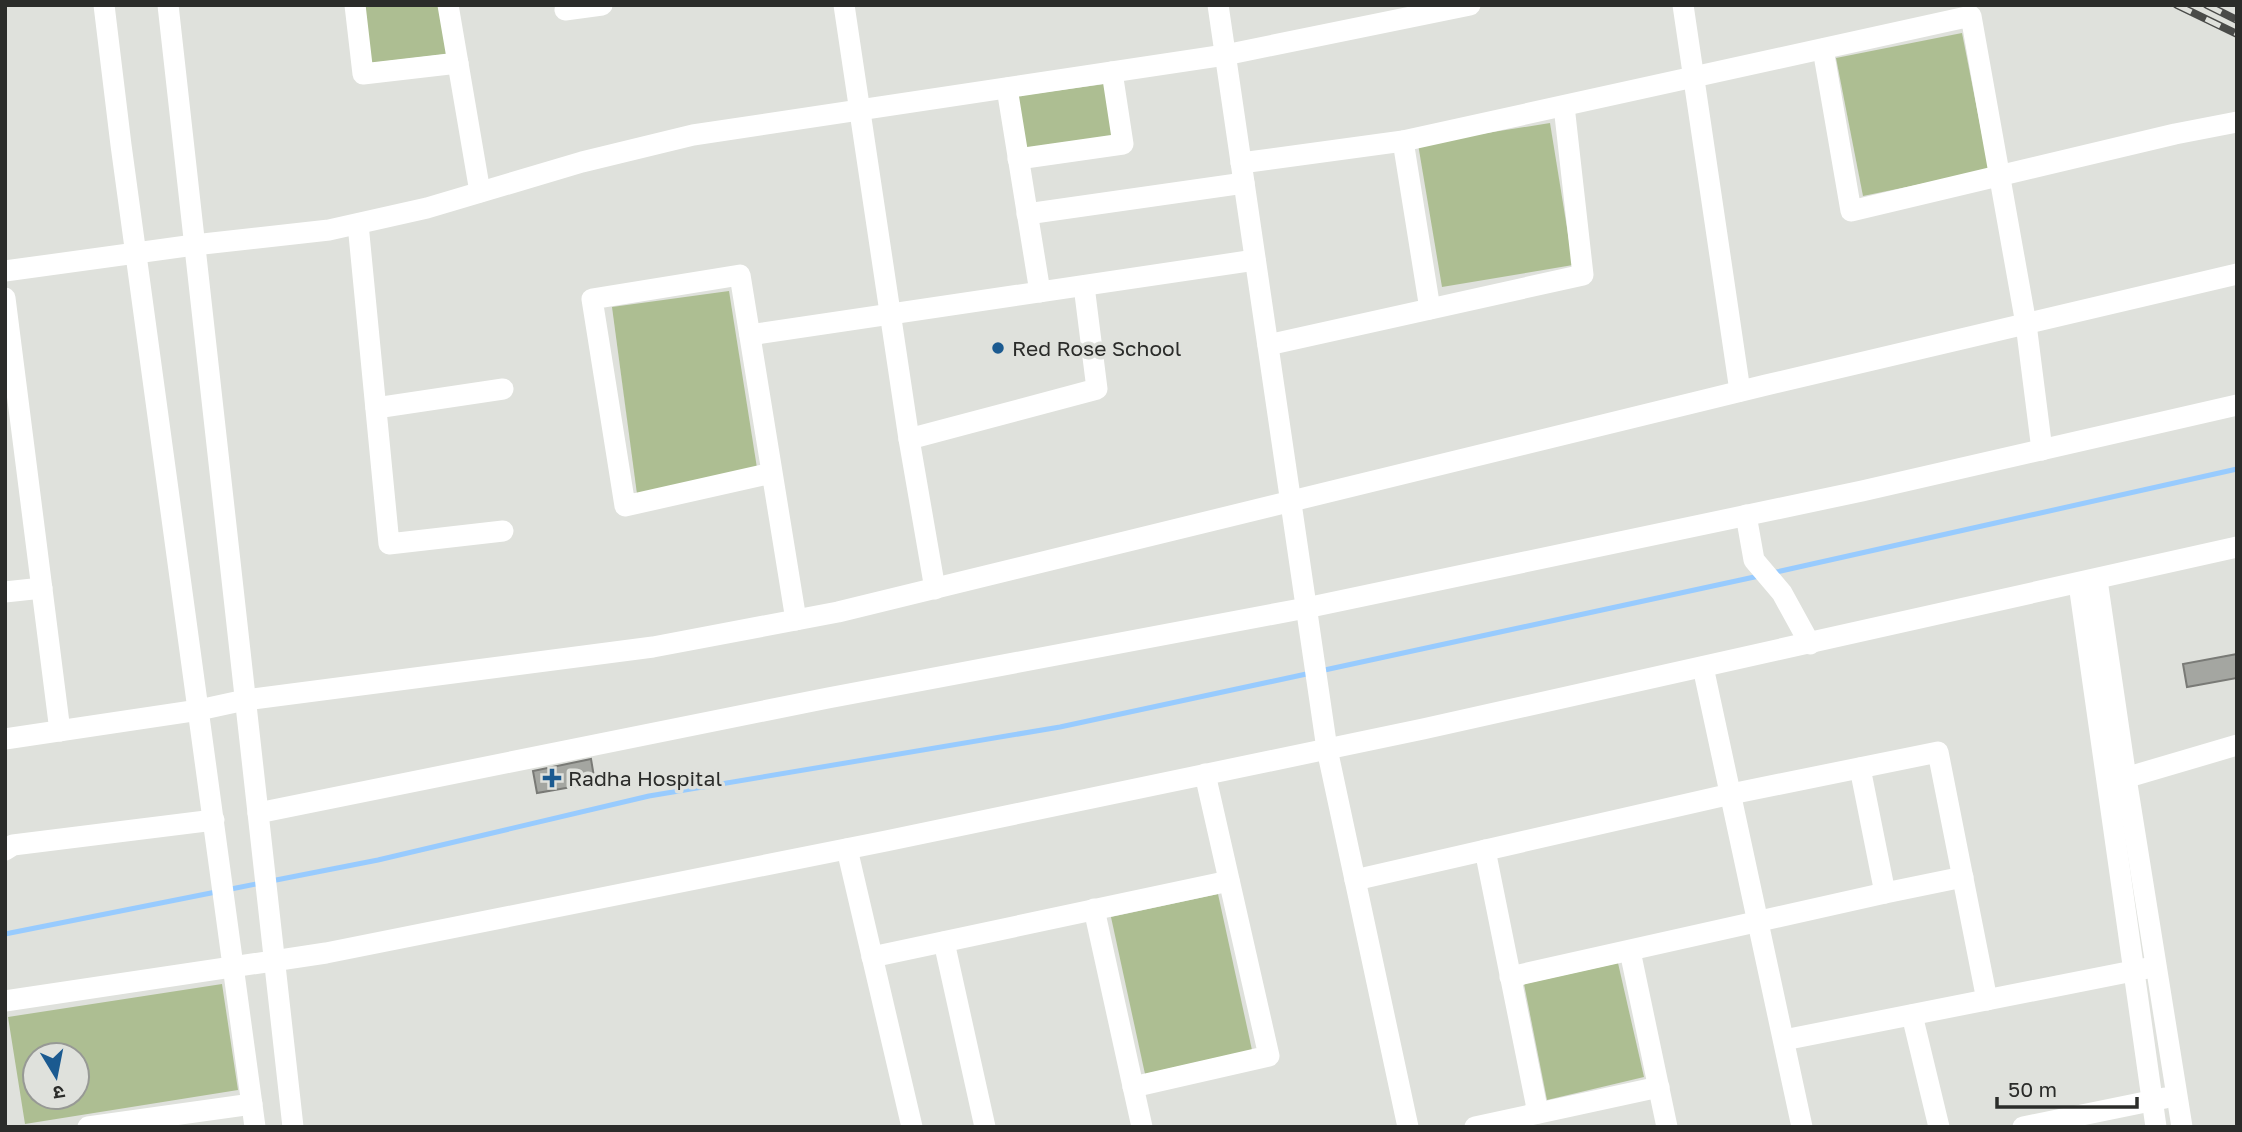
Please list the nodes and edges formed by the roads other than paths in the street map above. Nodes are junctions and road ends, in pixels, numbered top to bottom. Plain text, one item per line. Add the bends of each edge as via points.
1 (168, 5) edge
2 (355, 5) edge
3 (448, 5) edge
4 (602, 5) edge
5 (844, 5) edge
6 (1218, 5) edge
7 (1470, 5) edge
8 (1684, 5) edge
9 (105, 6) edge
10 (565, 10) dead end
11 (1375, 15) edge
12 (1823, 49) junction
13 (1225, 55) junction
14 (458, 63) junction
15 (1112, 72) junction
16 (1694, 77) junction
17 (1007, 88) junction
18 (1564, 106) junction
19 (858, 110) junction
20 (2237, 122) edge
21 (1403, 141) junction
22 (1018, 159) junction
23 (1243, 173) junction
24 (2000, 176) junction
25 (480, 192) junction
26 (1027, 214) junction
27 (358, 224) junction
28 (194, 245) junction
29 (136, 253) junction
30 (1255, 260) junction
31 (5, 271) edge
32 (2237, 274) edge
33 (1084, 286) junction
34 (1040, 292) junction
35 (5, 298) edge
36 (1430, 309) junction
37 (890, 314) junction
38 (2026, 324) junction
39 (750, 335) junction
40 (1268, 345) junction
41 (503, 389) dead end
42 (1740, 391) junction
43 (2237, 405) edge
44 (376, 408) junction
45 (909, 439) junction
46 (2042, 450) junction
47 (772, 473) junction
48 (1291, 501) junction
49 (1746, 515) junction
50 (503, 531) dead end
51 (2237, 547) edge
52 (2088, 582) junction
53 (42, 588) junction
54 (935, 589) junction
55 (5, 592) edge
56 (1306, 608) junction
57 (796, 620) junction
58 (1810, 643) junction
59 (1703, 667) junction
60 (245, 700) junction
61 (199, 710) junction
62 (60, 731) junction
63 (5, 739) edge
64 (2237, 745) edge
65 (1327, 749) junction
66 (1860, 768) junction
67 (1206, 774) junction
68 (2117, 781) junction
69 (1731, 794) junction
70 (258, 813) junction
71 (214, 820) junction
72 (847, 849) junction
73 (5, 850) edge
74 (1485, 850) junction
75 (1963, 877) junction
76 (1355, 880) junction
77 (1229, 881) junction
78 (1885, 893) junction
79 (1094, 909) junction
80 (1758, 923) junction
81 (944, 942) junction
82 (1630, 951) junction
83 (872, 957) junction
84 (274, 961) junction
85 (235, 967) junction
86 (2157, 967) junction
87 (2134, 971) junction
88 (1510, 977) junction
89 (1987, 1000) junction
90 (5, 1001) edge
91 (1912, 1015) junction
92 (1784, 1040) junction
93 (1133, 1087) junction
94 (1659, 1087) junction
95 (2178, 1095) junction
96 (2152, 1100) junction
97 (252, 1104) junction
98 (1538, 1113) junction
99 (100, 1126) edge
100 (255, 1127) edge
101 (293, 1127) edge
102 (912, 1127) edge
103 (985, 1127) edge
104 (1142, 1127) edge
105 (1408, 1127) edge
106 (1475, 1127) edge
107 (1667, 1127) edge
108 (1802, 1127) edge
109 (1938, 1127) edge
110 (2023, 1127) edge
111 (2156, 1127) edge
112 (2182, 1127) edge

1 - 28 street
2 - 14 street via 363,74
3 - 14 street
4 - 10 street
5 - 19 street
6 - 13 street
7 - 11 street
8 - 16 street
9 - 29 street
11 - 13 street
12 - 16 street
12 - 24 street via 1971,16
12 - 24 street via 1851,211
13 - 15 street
13 - 23 street
14 - 25 street
15 - 17 street
15 - 22 street via 1123,144
16 - 18 street
16 - 42 street
17 - 19 street
17 - 22 street
18 - 21 street
18 - 36 street via 1583,275
19 - 25 street via 693,135
19 - 37 street
20 - 24 street
21 - 23 street
21 - 36 street
22 - 26 street
23 - 26 street
23 - 30 street
24 - 38 street
25 - 27 street
26 - 34 street
27 - 28 street
27 - 44 street
28 - 29 street
28 - 60 street
29 - 31 street
29 - 61 street
30 - 33 street
30 - 40 street
32 - 38 street
33 - 34 street
33 - 45 street via 1097,388
34 - 37 street
35 - 53 street
36 - 40 street
37 - 39 street
37 - 45 street
38 - 42 street
38 - 46 street
39 - 47 street
39 - 47 street via 740,275 592,299 625,506
40 - 48 street
41 - 44 street
42 - 48 street
43 - 46 street
44 - 50 street via 389,544
45 - 54 street
46 - 49 street
47 - 57 street
48 - 54 street
48 - 56 street
49 - 56 street
49 - 58 street via 1754,560 1782,593
51 - 52 street
52 - 58 street
52 - 68 street
53 - 55 street
53 - 62 street
54 - 57 street
56 - 65 street
56 - 70 street
57 - 60 street via 653,646
58 - 59 street
59 - 65 street
59 - 69 street
60 - 61 street
60 - 70 street
61 - 62 street
61 - 71 street
62 - 63 street
64 - 68 street
65 - 67 street
65 - 76 street
66 - 69 street
66 - 75 street via 1938,752
66 - 78 street
67 - 72 street
67 - 77 street
68 - 86 street
68 - 87 street
69 - 74 street
69 - 80 street
70 - 84 street
71 - 73 street via 13,845
71 - 85 street
72 - 83 street
72 - 84 street
74 - 76 street
74 - 88 street
75 - 78 street
75 - 89 street
76 - 105 street
77 - 79 street
77 - 93 street via 1269,1056
78 - 80 street
79 - 81 street
79 - 93 street
80 - 82 street
80 - 92 street
81 - 83 street
81 - 103 street
82 - 88 street
82 - 94 street
83 - 102 street
84 - 85 street
84 - 101 street
85 - 90 street
85 - 97 street
86 - 87 street
86 - 95 street
87 - 89 street
87 - 96 street
88 - 98 street
89 - 91 street
91 - 92 street
91 - 109 street
92 - 108 street
93 - 104 street
94 - 98 street
94 - 107 street
95 - 96 street
95 - 112 street
96 - 110 street
96 - 111 street
97 - 99 street
97 - 100 street
98 - 106 street

